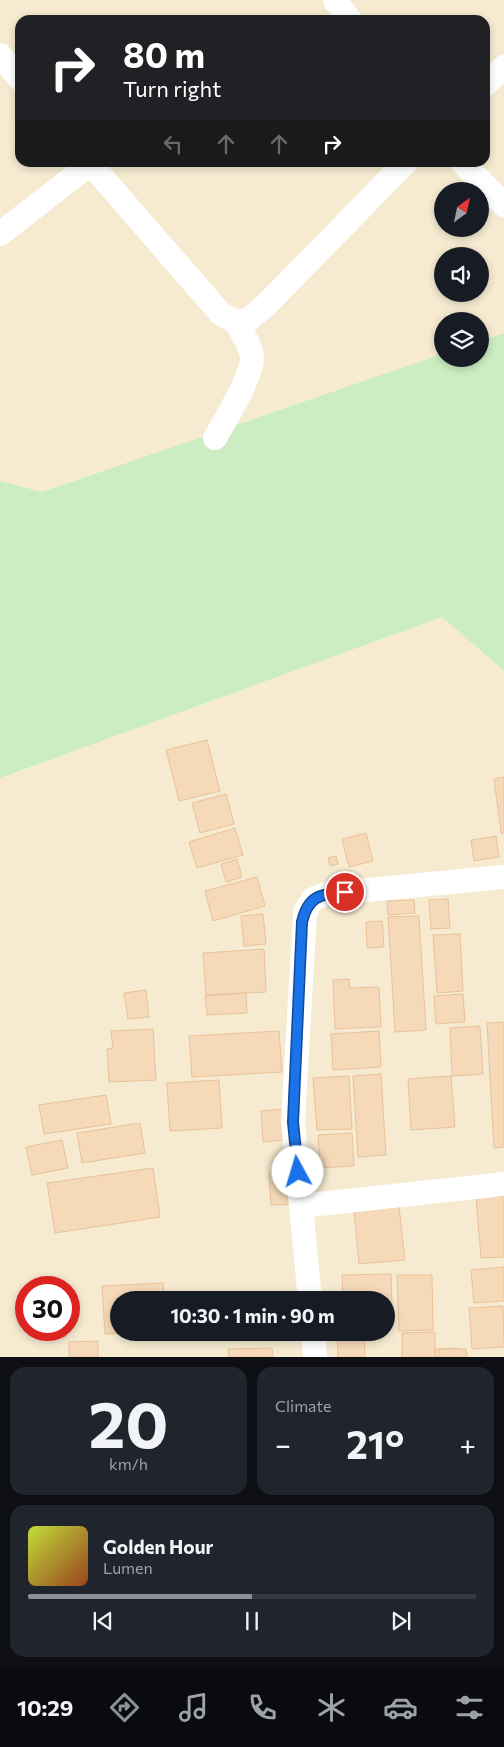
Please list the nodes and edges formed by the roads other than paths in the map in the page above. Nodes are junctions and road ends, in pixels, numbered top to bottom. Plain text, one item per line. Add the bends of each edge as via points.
1 (335, 0) edge
2 (346, 15) edge
3 (0, 55) edge
4 (504, 67) edge
5 (15, 73) edge
6 (490, 80) edge
7 (84, 167) edge
8 (92, 167) edge
9 (401, 167) edge
10 (467, 167) edge
11 (504, 205) edge
12 (0, 234) edge
13 (236, 322) junction
14 (215, 438) dead end
15 (504, 877) edge
16 (504, 1184) edge
17 (301, 1206) junction
18 (309, 1291) edge
19 (314, 1341) edge
20 (315, 1357) edge

1 - 2 street
3 - 5 street
4 - 6 street
7 - 12 street
8 - 13 street via 221,314
9 - 13 street via 266,305 248,320
10 - 11 street
13 - 14 street via 252,357 250,371
15 - 17 street via 325,894 313,899 305,912 293,1122
16 - 17 street
17 - 18 street
19 - 20 street

